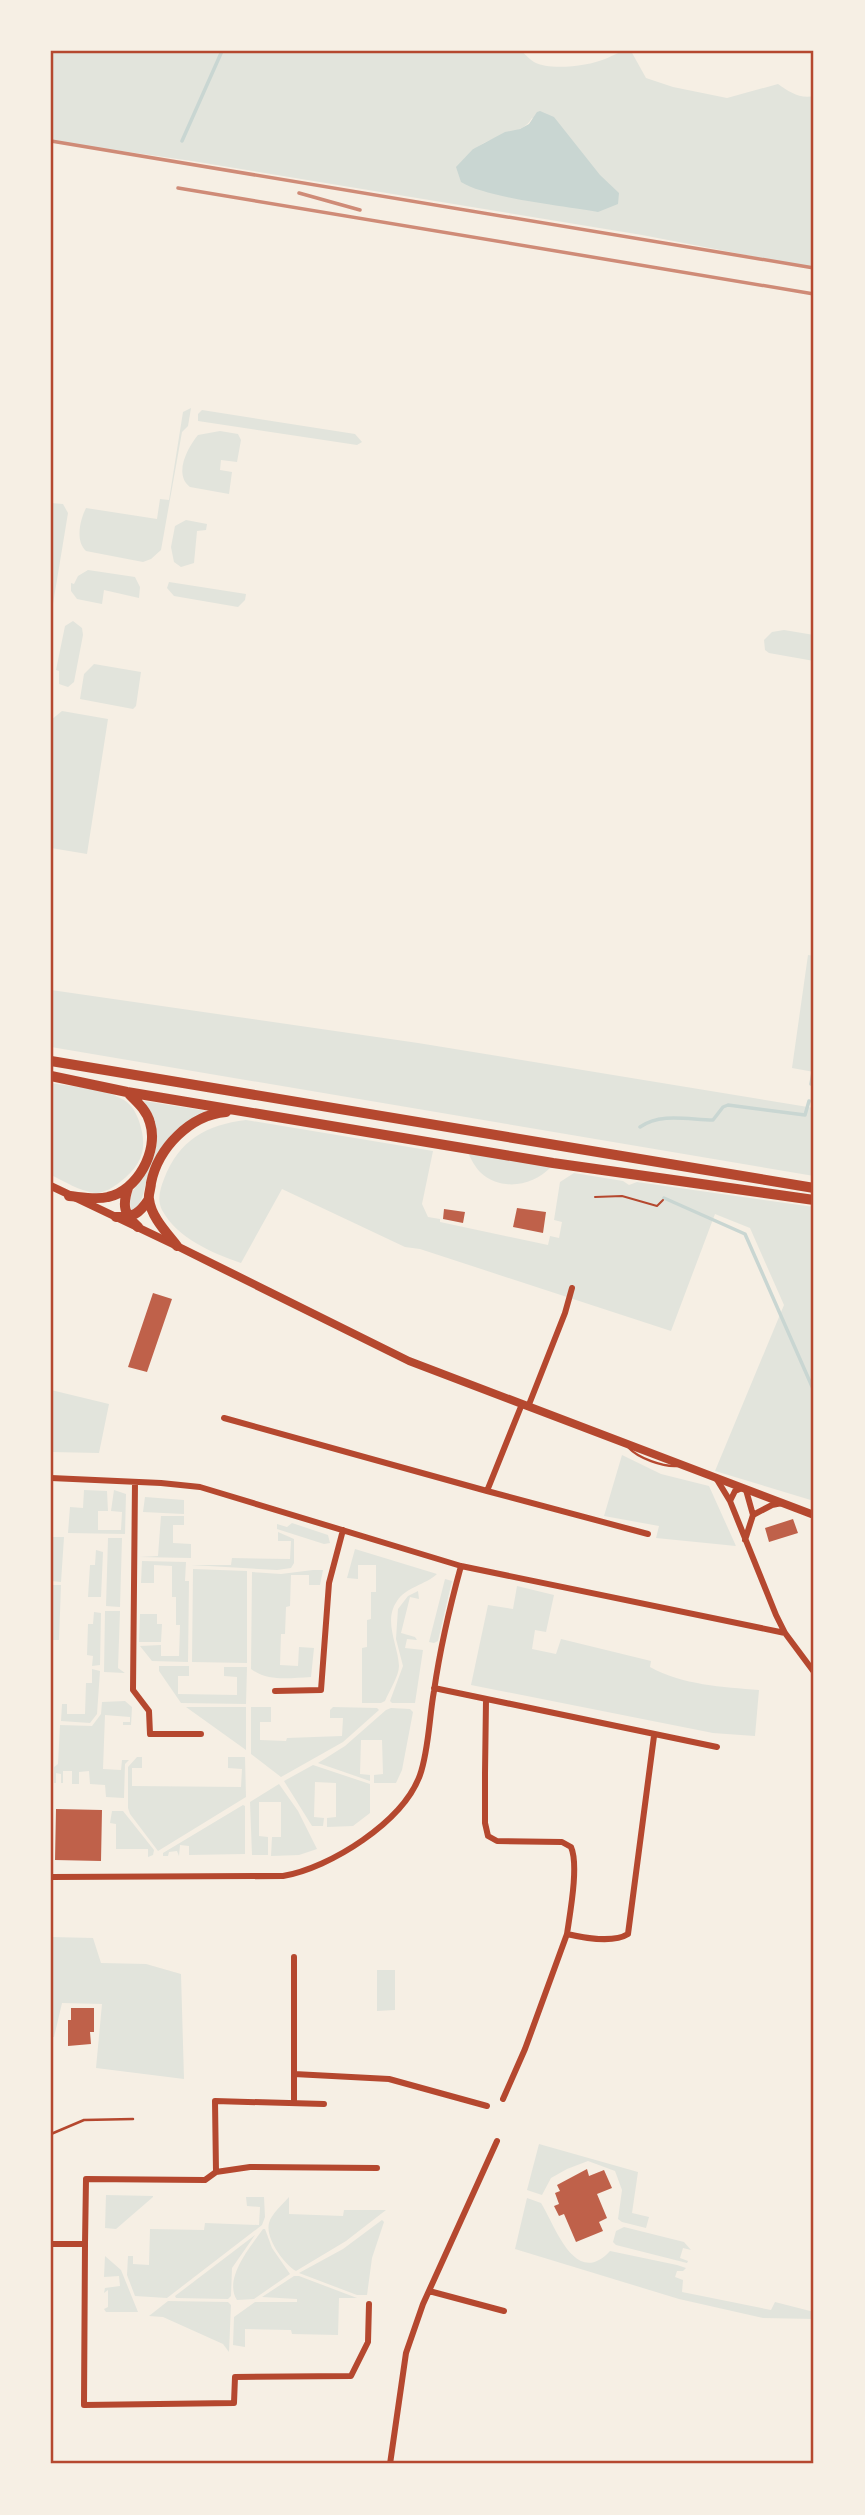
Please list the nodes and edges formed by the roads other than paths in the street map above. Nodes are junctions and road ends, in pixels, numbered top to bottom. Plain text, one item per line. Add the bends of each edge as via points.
1 (51, 1061) edge
2 (51, 1076) edge
3 (127, 1092) junction
4 (237, 1111) junction
5 (51, 1186) edge
6 (128, 1188) junction
7 (814, 1188) edge
8 (69, 1196) junction
9 (149, 1199) junction
10 (814, 1200) edge
11 (116, 1217) junction
12 (128, 1217) junction
13 (138, 1227) junction
14 (177, 1246) junction
15 (572, 1288) dead end
16 (525, 1406) junction
17 (224, 1418) dead end
18 (51, 1478) edge
19 (716, 1478) junction
20 (135, 1482) junction
21 (744, 1489) junction
22 (487, 1491) junction
23 (730, 1501) junction
24 (782, 1503) junction
25 (814, 1509) edge
26 (804, 1512) junction
27 (753, 1515) junction
28 (814, 1515) edge
29 (343, 1530) junction
30 (648, 1534) dead end
31 (745, 1540) junction
32 (461, 1566) junction
33 (785, 1633) junction
34 (814, 1672) edge
35 (434, 1688) junction
36 (275, 1690) dead end
37 (486, 1700) junction
38 (201, 1734) dead end
39 (654, 1735) junction
40 (717, 1747) dead end
41 (51, 1877) edge
42 (568, 1934) junction
43 (294, 1957) dead end
44 (294, 2074) junction
45 (503, 2099) dead end
46 (294, 2103) junction
47 (324, 2104) dead end
48 (487, 2106) dead end
49 (133, 2119) dead end
50 (51, 2134) edge
51 (497, 2141) dead end
52 (377, 2168) dead end
53 (216, 2172) junction
54 (51, 2244) edge
55 (85, 2244) junction
56 (429, 2291) junction
57 (369, 2304) dead end
58 (504, 2311) dead end
59 (390, 2464) edge

1 - 7 main road
2 - 3 main road
3 - 4 main road
3 - 6 main road via 150,1122 153,1142
4 - 9 main road via 215,1113 184,1129 159,1160
4 - 10 main road
5 - 8 street
6 - 8 main road via 106,1198
6 - 12 main road via 124,1200
8 - 11 street
9 - 12 main road via 141,1211
9 - 14 main road
11 - 12 main road
11 - 13 street
12 - 13 main road
13 - 14 street
14 - 16 street via 379,1347
15 - 16 street
16 - 19 street
16 - 22 street
17 - 22 street
18 - 20 street
19 - 21 street
19 - 23 street
20 - 29 street via 200,1487
20 - 38 street via 133,1690 149,1712 150,1734
21 - 23 street via 735,1492
21 - 24 street
21 - 27 street
22 - 30 street
23 - 31 street
24 - 26 street
24 - 27 street
25 - 26 lane
26 - 28 street
27 - 31 street
29 - 32 street
29 - 36 street via 329,1583 321,1690
31 - 33 street
32 - 33 street
32 - 35 street
33 - 34 street
35 - 37 street
35 - 41 street via 423,1762 408,1797 382,1823 326,1863 283,1876
37 - 39 street
37 - 42 street via 488,1836 498,1842 562,1842 571,1847
39 - 40 street
39 - 42 street via 628,1934 623,1938
42 - 45 street
43 - 44 street
44 - 46 street
44 - 48 street via 389,2079
46 - 47 street
46 - 53 street via 215,2102
49 - 50 lane via 84,2120
51 - 56 street
52 - 53 street via 250,2167
53 - 55 street via 205,2180 86,2179
54 - 55 street
55 - 57 street via 84,2405 234,2403 235,2378 351,2376 368,2342
56 - 58 street
56 - 59 street via 406,2353

